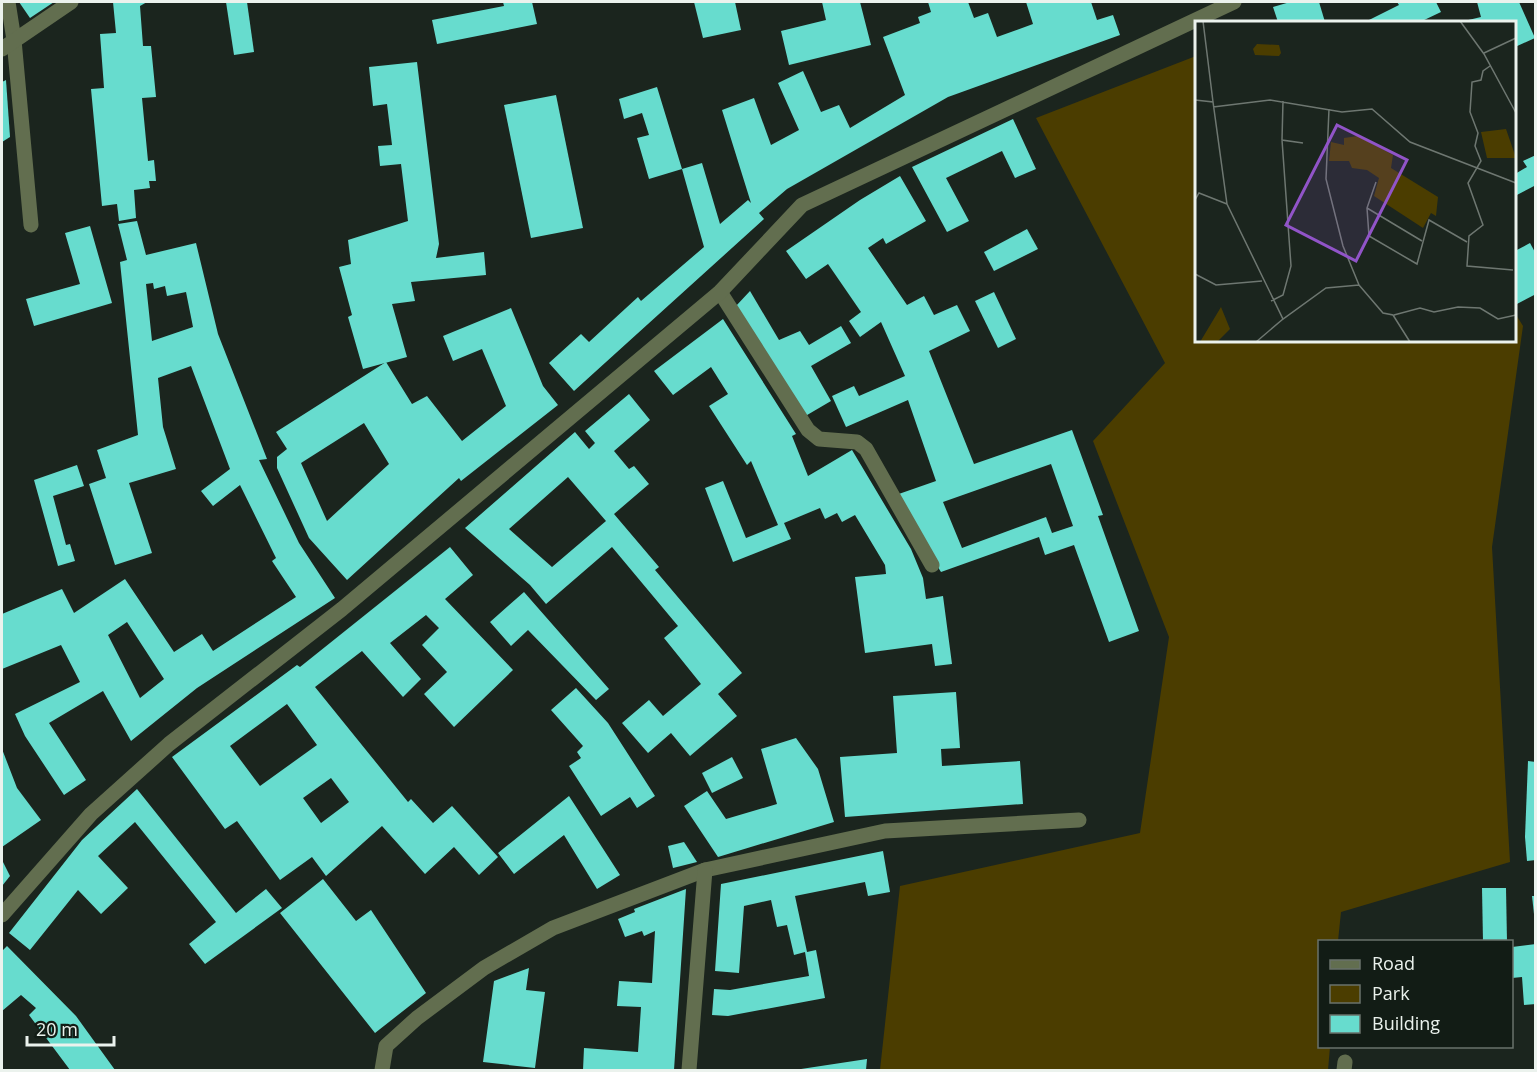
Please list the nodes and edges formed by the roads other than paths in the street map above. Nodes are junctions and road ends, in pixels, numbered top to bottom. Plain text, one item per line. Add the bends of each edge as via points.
1 (8, 2) edge
2 (71, 2) edge
3 (1234, 2) edge
4 (8, 44) edge
5 (31, 225) dead end
6 (720, 292) junction
7 (932, 565) dead end
8 (1079, 820) dead end
9 (705, 870) junction
10 (2, 915) edge
11 (382, 1071) edge
12 (689, 1071) edge

1 - 4 street
2 - 4 street
3 - 6 street via 802,205
4 - 5 street
6 - 7 street via 808,429 819,439 857,442 866,449
6 - 10 street via 342,609 169,744 92,814
8 - 9 street via 885,831
9 - 11 street via 553,928 484,968 386,1046
9 - 12 street

